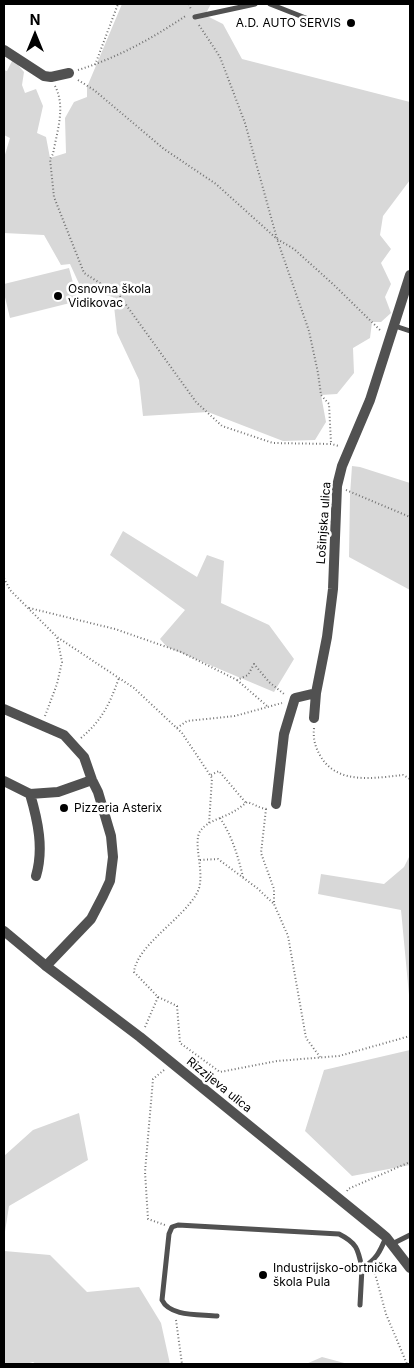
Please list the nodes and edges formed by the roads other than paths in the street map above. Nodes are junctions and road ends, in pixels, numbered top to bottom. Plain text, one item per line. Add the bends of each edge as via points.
1 (255, 4) edge
2 (270, 4) edge
3 (193, 15) road end
4 (326, 26) dead end
5 (4, 50) edge
6 (69, 74) road end
7 (410, 275) edge
8 (395, 326) junction
9 (410, 331) edge
10 (316, 693) junction
11 (4, 709) edge
12 (314, 718) road end
13 (92, 780) junction
14 (4, 781) edge
15 (30, 794) junction
16 (271, 806) road end
17 (36, 876) dead end
18 (4, 931) edge
19 (46, 966) junction
20 (410, 1235) edge
21 (389, 1241) junction
22 (362, 1268) junction
23 (410, 1268) edge
24 (360, 1305) dead end
25 (217, 1316) dead end

1 - 3 lane
2 - 4 lane
5 - 6 street via 37,73 51,77
7 - 8 street, Lošinjska ulica
8 - 9 lane
8 - 10 street, Lošinjska ulica via 337,486 333,589
10 - 12 street, Lošinjska ulica
10 - 16 street via 293,701
11 - 13 street via 64,735 84,757
13 - 15 street via 58,792
13 - 19 street via 111,836 110,881 91,919
14 - 15 street
15 - 17 street via 38,821 40,863
18 - 19 street, Rizzijeva ulica
19 - 21 street, Rizzijeva ulica via 172,1062
20 - 21 lane
21 - 22 lane via 372,1262
21 - 23 street, Rizzijeva ulica
22 - 24 lane
22 - 25 lane via 358,1249 351,1240 339,1234 172,1227 162,1300 165,1307 175,1312

